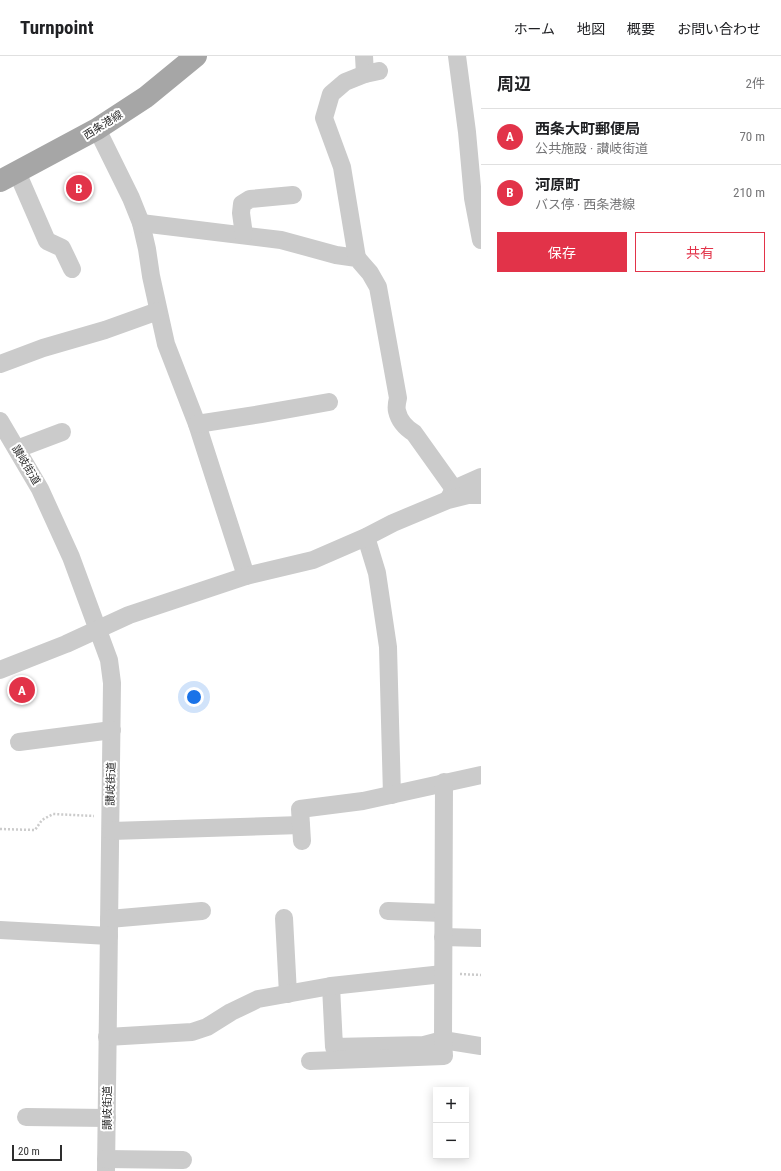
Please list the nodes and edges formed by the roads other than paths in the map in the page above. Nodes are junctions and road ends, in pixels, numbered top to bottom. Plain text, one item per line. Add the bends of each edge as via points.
1 (196, 56) edge
2 (364, 56) edge
3 (457, 56) edge
4 (97, 129) junction
5 (9, 176) edge
6 (293, 195) dead end
7 (141, 224) junction
8 (480, 229) edge
9 (244, 235) junction
10 (356, 258) junction
11 (72, 269) dead end
12 (158, 311) junction
13 (0, 364) edge
14 (329, 402) dead end
15 (0, 421) edge
16 (197, 424) junction
17 (62, 432) dead end
18 (17, 449) junction
19 (481, 477) edge
20 (451, 495) junction
21 (481, 495) edge
22 (366, 537) junction
23 (246, 576) junction
24 (98, 630) junction
25 (0, 670) edge
26 (112, 730) junction
27 (19, 742) dead end
28 (481, 775) edge
29 (444, 782) junction
30 (392, 795) junction
31 (111, 824) junction
32 (388, 911) dead end
33 (202, 912) dead end
34 (443, 912) junction
35 (284, 918) dead end
36 (109, 928) junction
37 (0, 930) edge
38 (443, 937) junction
39 (481, 938) edge
40 (443, 974) junction
41 (331, 986) junction
42 (288, 994) junction
43 (107, 1037) junction
44 (443, 1040) junction
45 (481, 1046) edge
46 (310, 1061) dead end
47 (26, 1117) dead end
48 (107, 1118) junction
49 (183, 1160) dead end
50 (106, 1165) edge

1 - 4 main road, 西条港線 via 146,97
2 - 10 street via 372,72 345,82 331,94 324,118 342,167
3 - 8 street via 473,198
4 - 5 main road, 西条港線
4 - 7 street
5 - 11 street via 47,241 62,248
6 - 9 street via 250,199 242,204
7 - 9 street
7 - 12 street
9 - 10 street via 281,240
10 - 20 street via 370,273 378,287 398,398 397,411 402,423 414,433
12 - 13 street
12 - 16 street via 166,344
14 - 16 street
15 - 18 street, 讃岐街道
16 - 23 street
17 - 18 street
18 - 24 street, 讃岐街道 via 40,489 71,557
19 - 20 street
20 - 21 street
20 - 22 street
22 - 23 street via 313,560
22 - 30 street via 377,573 388,647
23 - 24 street via 129,615
24 - 25 street
24 - 26 street, 讃岐街道 via 109,660 112,683
26 - 27 street
26 - 31 street, 讃岐街道
28 - 29 street
29 - 30 street
29 - 34 street
30 - 31 street via 300,808 302,833
31 - 36 street, 讃岐街道
32 - 34 street
33 - 36 street
34 - 38 street
35 - 42 street
36 - 37 street
36 - 43 street, 讃岐街道
38 - 39 street
38 - 40 street
40 - 41 street
40 - 44 street
41 - 42 street
41 - 44 street via 334,1047 424,1045
42 - 43 street via 258,999 207,1027 192,1032
43 - 48 street, 讃岐街道
44 - 45 street
44 - 46 street via 444,1056
47 - 48 street
48 - 50 street, 讃岐街道
49 - 50 street

